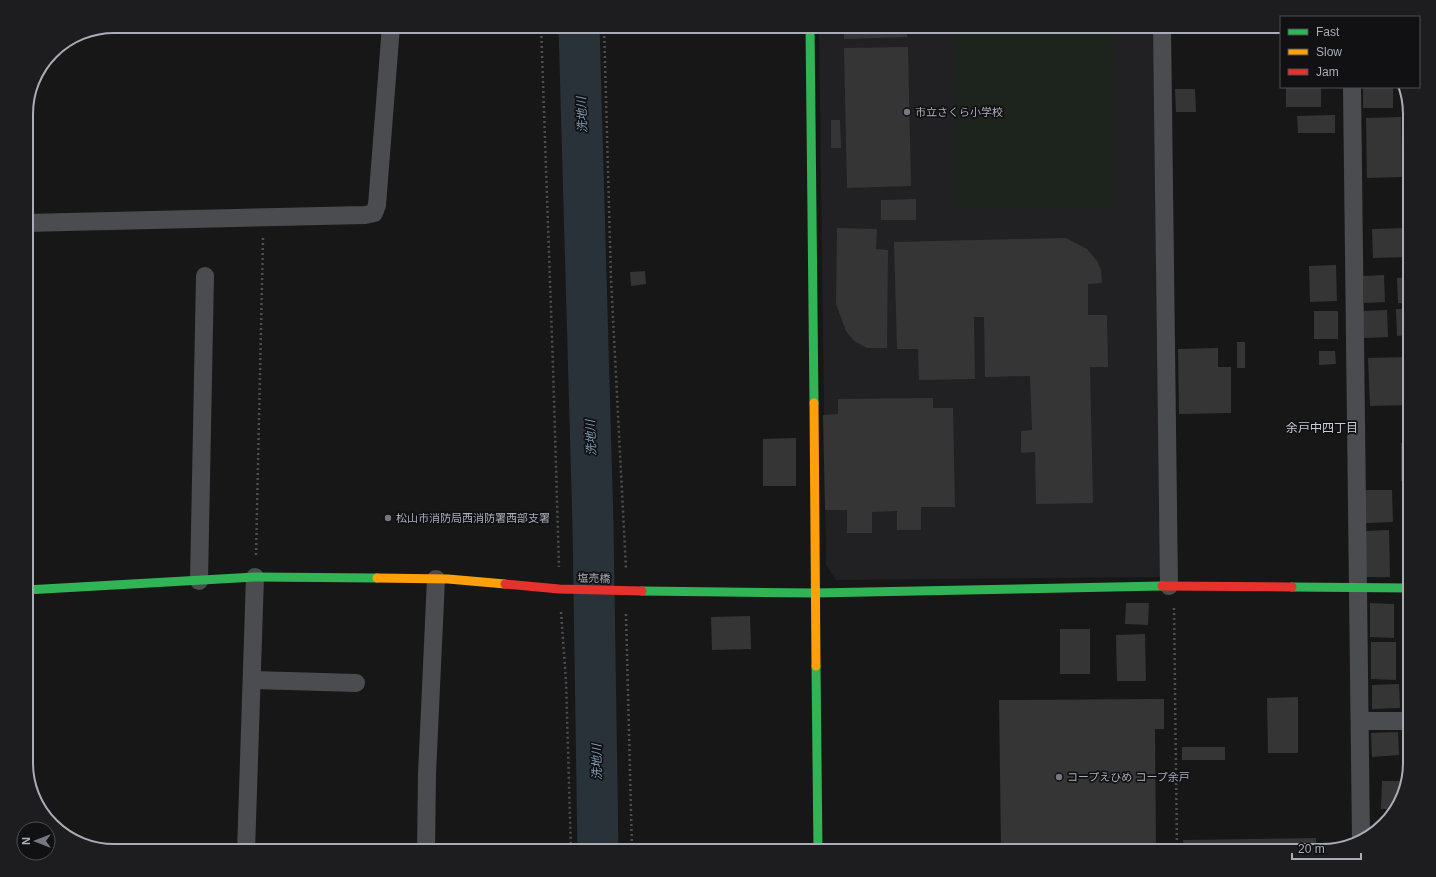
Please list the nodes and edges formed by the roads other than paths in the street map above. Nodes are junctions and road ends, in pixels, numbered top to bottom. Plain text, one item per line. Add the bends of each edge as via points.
1 (390, 33) edge
2 (810, 33) edge
3 (1162, 33) edge
4 (1352, 88) edge
5 (33, 223) edge
6 (205, 276) dead end
7 (255, 578) junction
8 (436, 579) junction
9 (199, 581) junction
10 (1171, 586) junction
11 (1358, 588) junction
12 (1403, 588) edge
13 (33, 590) edge
14 (815, 593) junction
15 (252, 680) junction
16 (356, 683) dead end
17 (1360, 721) junction
18 (1403, 721) edge
19 (1361, 834) edge
20 (246, 844) edge
21 (426, 844) edge
22 (818, 844) edge

1 - 5 street via 378,205 374,213
2 - 14 street
3 - 10 street
4 - 11 street
6 - 9 street
7 - 8 street, 塩売橋
7 - 9 street, 塩売橋
7 - 15 street
8 - 14 street, 塩売橋 via 562,589
8 - 21 street
9 - 13 street, 塩売橋
10 - 11 street, 塩売橋
10 - 14 street, 塩売橋
11 - 12 street, 塩売橋
11 - 17 street
14 - 22 street
15 - 16 street
15 - 20 street
17 - 18 street
17 - 19 street

